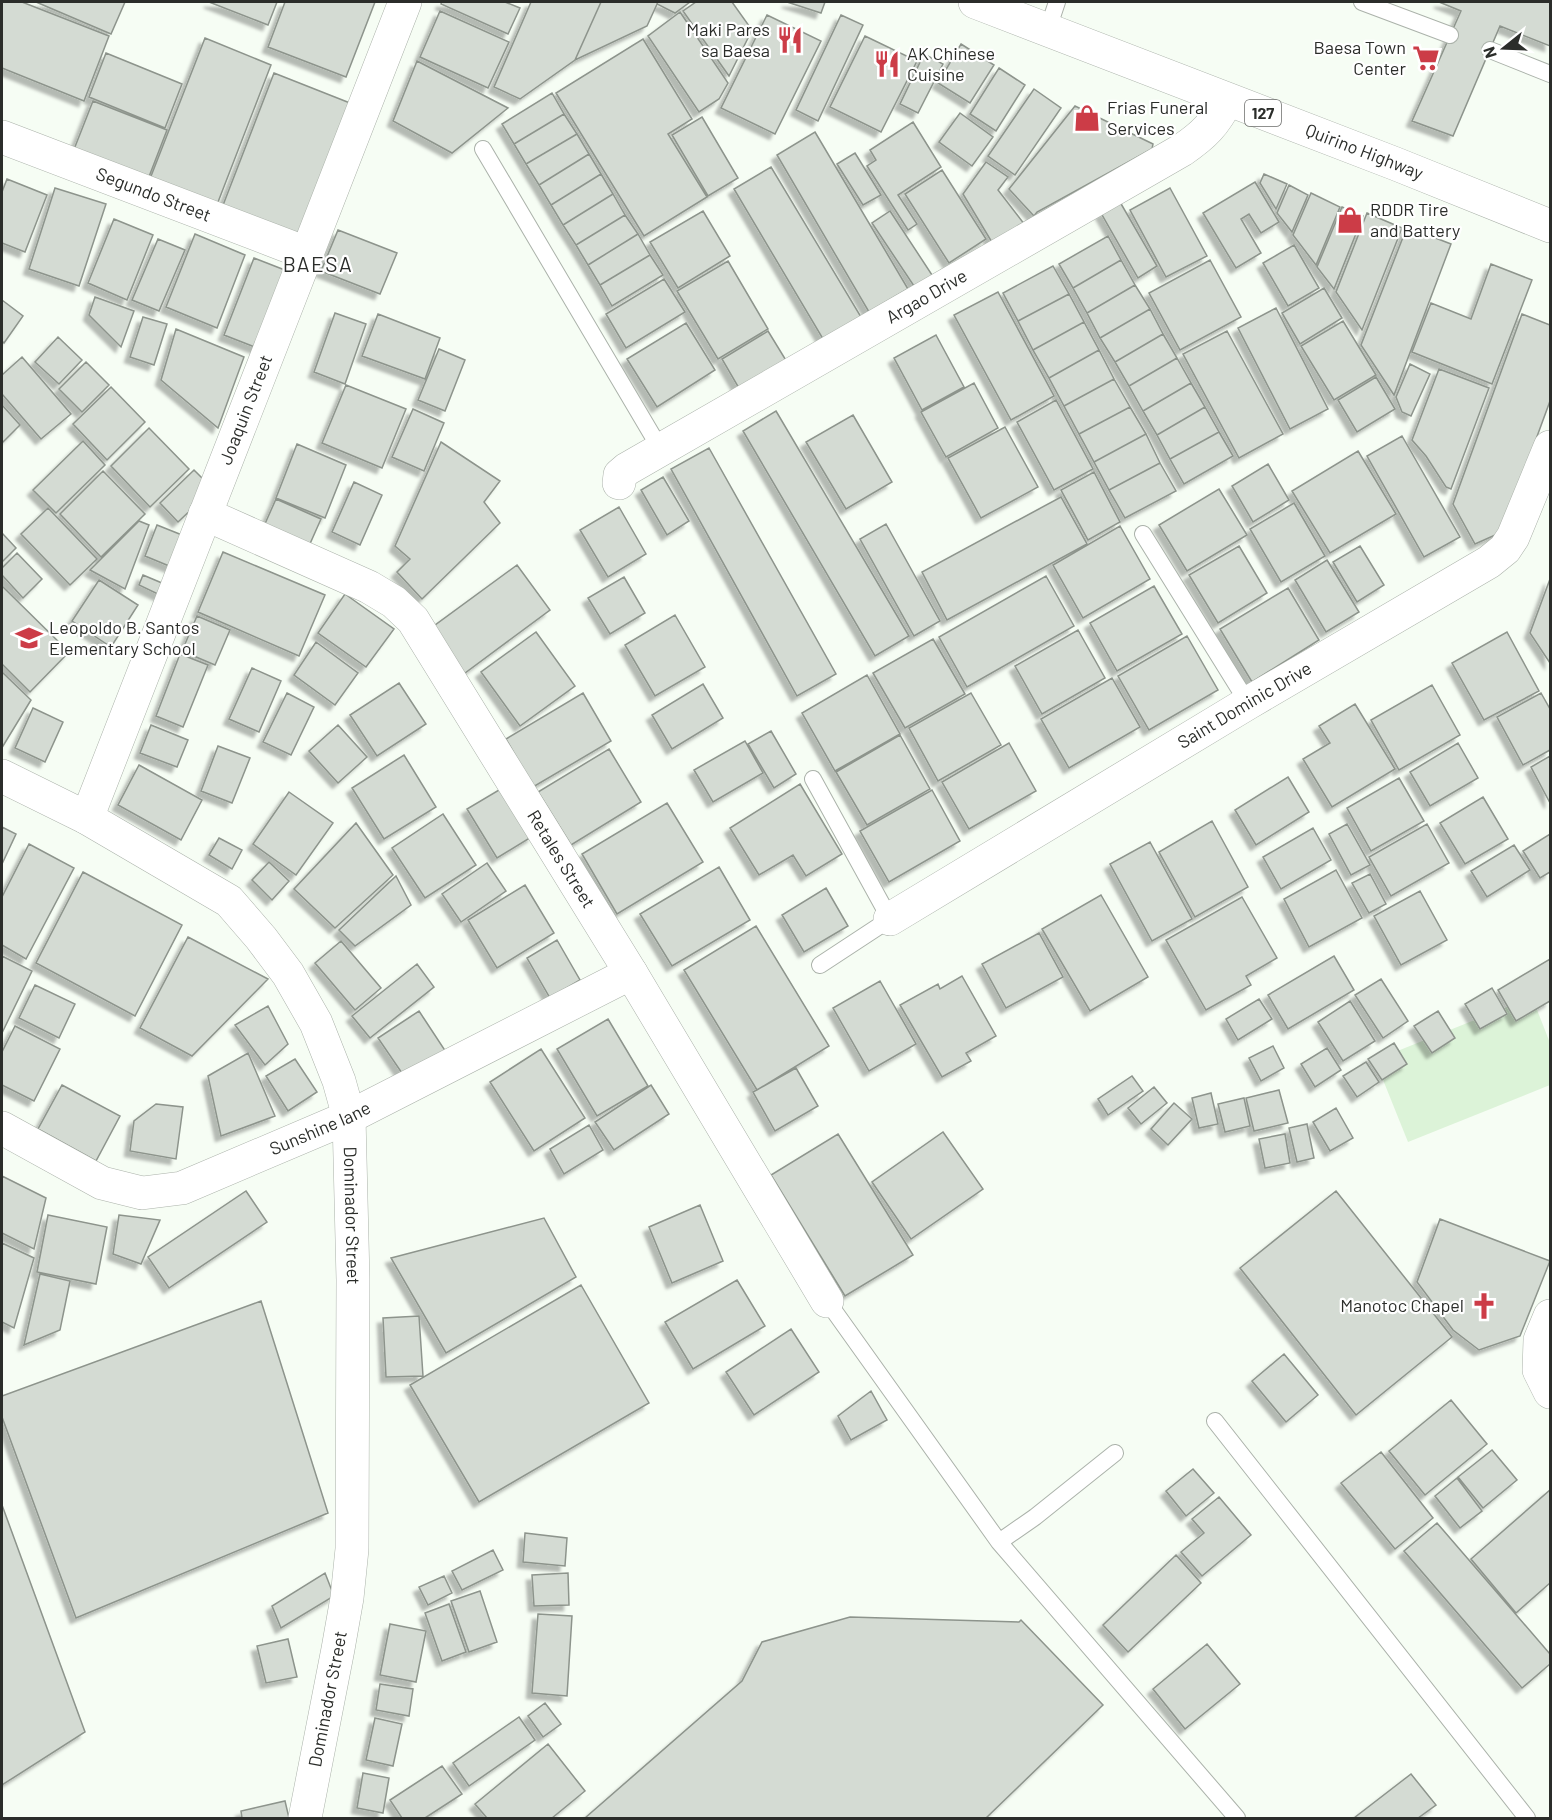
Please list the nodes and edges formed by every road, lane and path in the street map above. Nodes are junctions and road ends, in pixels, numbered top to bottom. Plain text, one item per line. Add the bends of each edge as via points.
1 (405, 2) edge
2 (975, 2) edge
3 (1362, 2) edge
4 (1052, 15) edge
5 (1450, 35) dead end
6 (1490, 50) dead end
7 (1551, 74) edge
8 (1227, 100) junction
9 (2, 137) edge
10 (483, 149) dead end
11 (1551, 226) edge
12 (306, 252) junction
13 (1551, 447) edge
14 (661, 450) junction
15 (619, 483) dead end
16 (205, 514) junction
17 (1143, 534) dead end
18 (1248, 703) junction
19 (2, 776) edge
20 (813, 779) dead end
21 (87, 818) junction
22 (890, 919) junction
23 (820, 965) dead end
24 (631, 973) junction
25 (349, 1117) junction
26 (2, 1128) edge
27 (827, 1301) joint
28 (1551, 1316) edge
29 (1551, 1392) edge
30 (1215, 1421) dead end
31 (1115, 1453) dead end
32 (999, 1542) junction
33 (304, 1818) edge
34 (1237, 1818) edge
35 (1527, 1818) edge

1 - 12 street, Joaquin Street
2 - 4 street, Quirino Highway / 127
3 - 5 lane
4 - 8 street, Quirino Highway / 127
6 - 7 lane
8 - 11 street, Quirino Highway / 127
8 - 14 street, Argao Drive via 1204,135 1182,150 869,318
9 - 12 street, Segundo Street
10 - 14 lane
12 - 16 street, Joaquin Street
13 - 18 street, Saint Dominic Drive via 1521,521 1505,549
14 - 15 street, Argao Drive via 620,475
16 - 21 street, Joaquin Street
16 - 24 street, Retales Street via 369,586 413,620
17 - 18 lane
18 - 22 street, Saint Dominic Drive
19 - 21 street, Dominador Street
20 - 22 lane
21 - 25 street, Dominador Street via 229,901 288,974 316,1023
22 - 23 lane
24 - 25 street, Sunshine lane
24 - 27 street, Retales Street
25 - 26 street, Sunshine lane via 182,1188 142,1194 102,1183
25 - 33 street, Dominador Street via 352,1549 338,1649
27 - 32 lane
28 - 29 street via 1540,1340 1539,1370
30 - 35 lane
31 - 32 lane
32 - 34 lane

